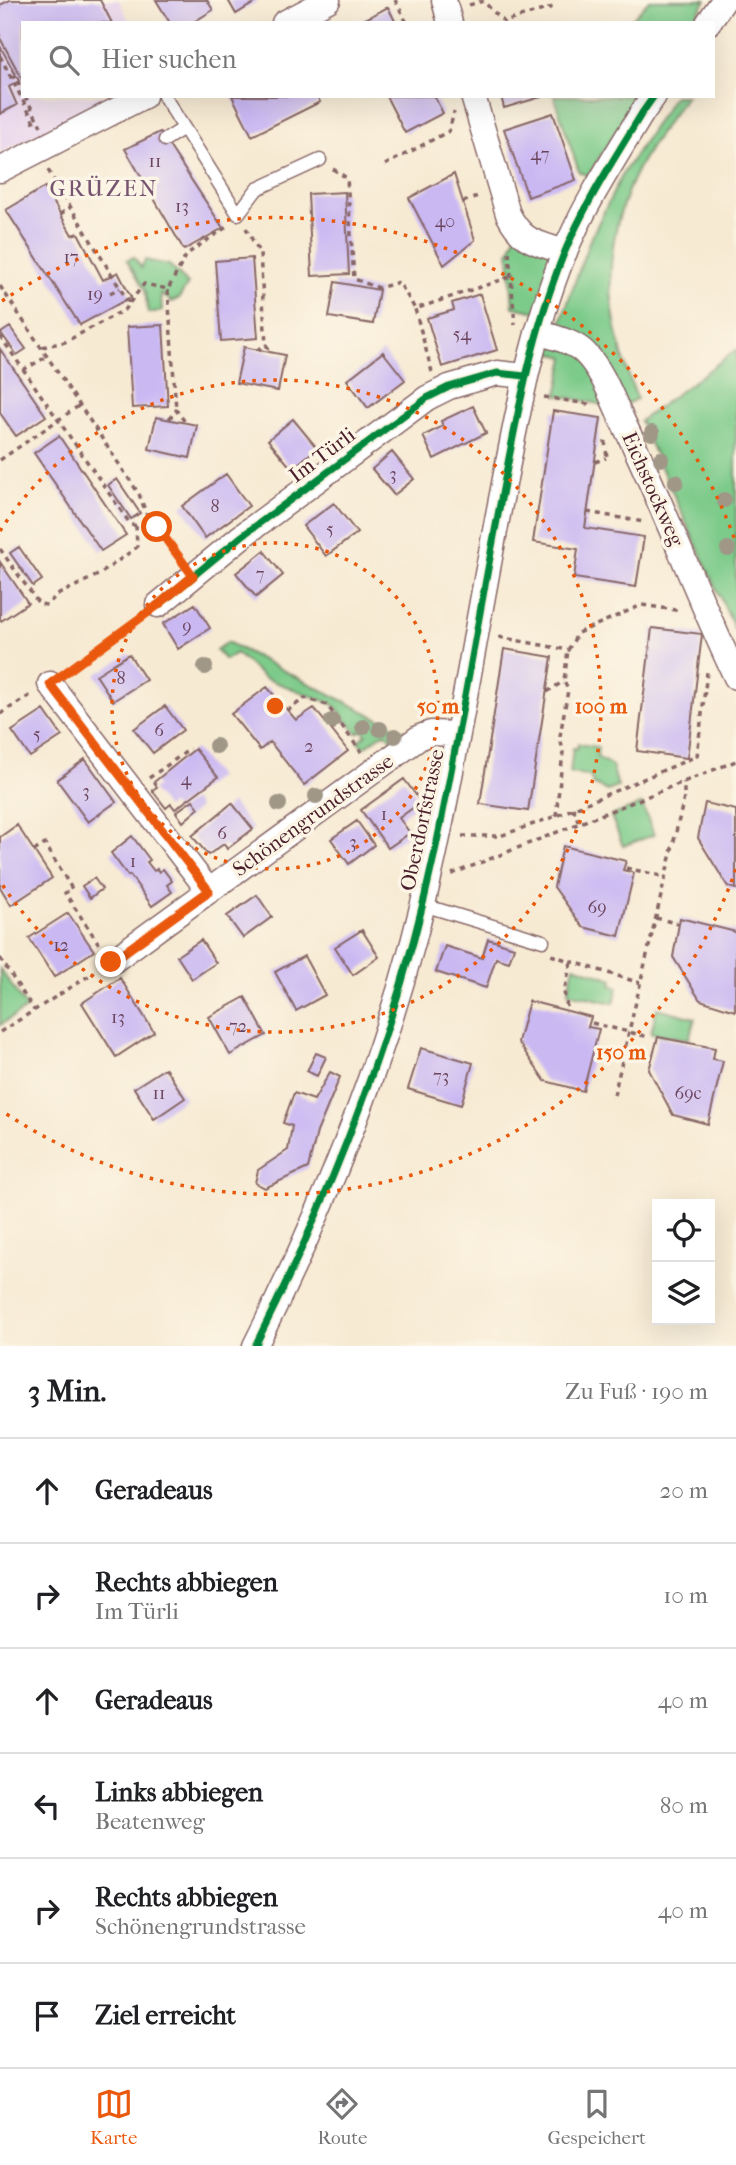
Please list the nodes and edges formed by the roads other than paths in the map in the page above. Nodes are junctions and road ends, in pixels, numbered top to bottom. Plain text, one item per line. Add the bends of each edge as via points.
1 (327, 0) edge
2 (724, 0) edge
3 (288, 21) edge
4 (709, 21) edge
5 (140, 98) edge
6 (165, 98) edge
7 (653, 98) edge
8 (462, 100) edge
9 (184, 128) junction
10 (165, 140) dead end
11 (320, 160) road end
12 (0, 170) edge
13 (565, 252) junction
14 (526, 331) junction
15 (530, 386) junction
16 (158, 605) road end
17 (736, 677) edge
18 (50, 684) road end
19 (457, 734) junction
20 (209, 891) junction
21 (423, 905) junction
22 (543, 941) dead end
23 (113, 961) road end
24 (255, 1346) edge

1 - 3 street
2 - 4 street
5 - 12 street
6 - 9 lane
7 - 13 street, Oberdorfstrasse via 592,197
8 - 13 street via 515,227 525,238
9 - 10 lane
9 - 11 lane via 238,214 257,188
13 - 14 street, Oberdorfstrasse
14 - 15 street, Oberdorfstrasse
14 - 17 street, Eichstockweg via 570,343 584,351 595,366
15 - 16 street, Im Türli via 497,373 427,398
15 - 19 street, Oberdorfstrasse
18 - 20 street
19 - 20 street, Schönengrundstrasse via 420,737
19 - 21 street, Oberdorfstrasse
20 - 23 street, Schönengrundstrasse
21 - 22 lane
21 - 24 street, Oberdorfstrasse via 343,1149

